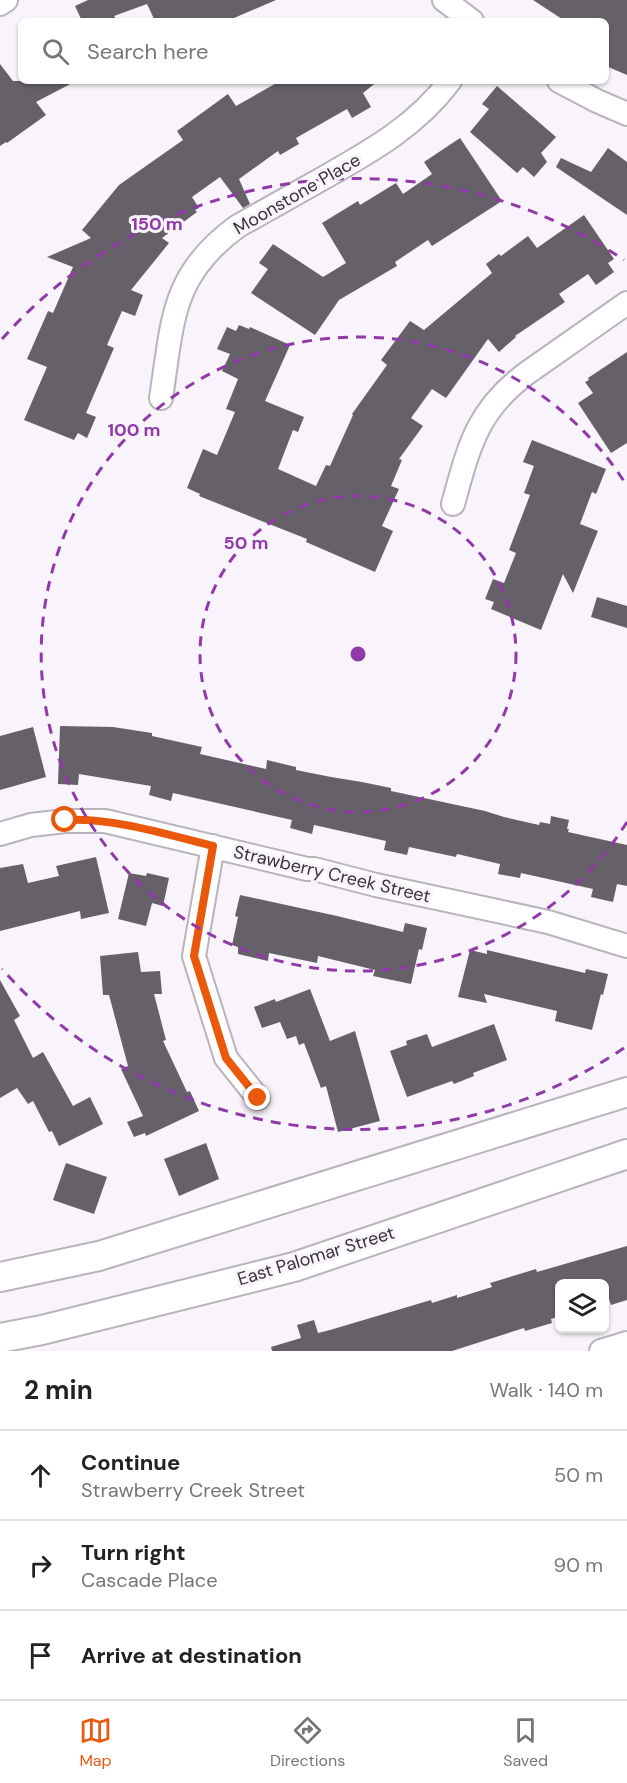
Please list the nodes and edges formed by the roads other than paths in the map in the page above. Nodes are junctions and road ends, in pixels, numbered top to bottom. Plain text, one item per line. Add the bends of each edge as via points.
1 (6, 0) edge
2 (444, 0) edge
3 (0, 4) edge
4 (468, 18) edge
5 (448, 84) edge
6 (565, 84) edge
7 (627, 114) edge
8 (627, 303) edge
9 (161, 398) dead end
10 (453, 504) dead end
11 (0, 834) edge
12 (213, 846) junction
13 (627, 946) edge
14 (627, 1092) edge
15 (258, 1098) dead end
16 (627, 1154) edge
17 (0, 1277) edge
18 (0, 1338) edge
19 (627, 1343) edge
20 (601, 1351) edge

1 - 3 street
2 - 4 street
5 - 9 street, Moonstone Place via 401,131 238,226 207,252 187,281 175,310
6 - 7 street
8 - 10 street via 498,398 471,442
11 - 12 street, Strawberry Creek Street via 32,825 83,819
12 - 13 street, Strawberry Creek Street via 548,922
12 - 15 street via 194,956 226,1058
14 - 17 main road via 99,1256
16 - 18 main road, East Palomar Street via 294,1267
19 - 20 street

